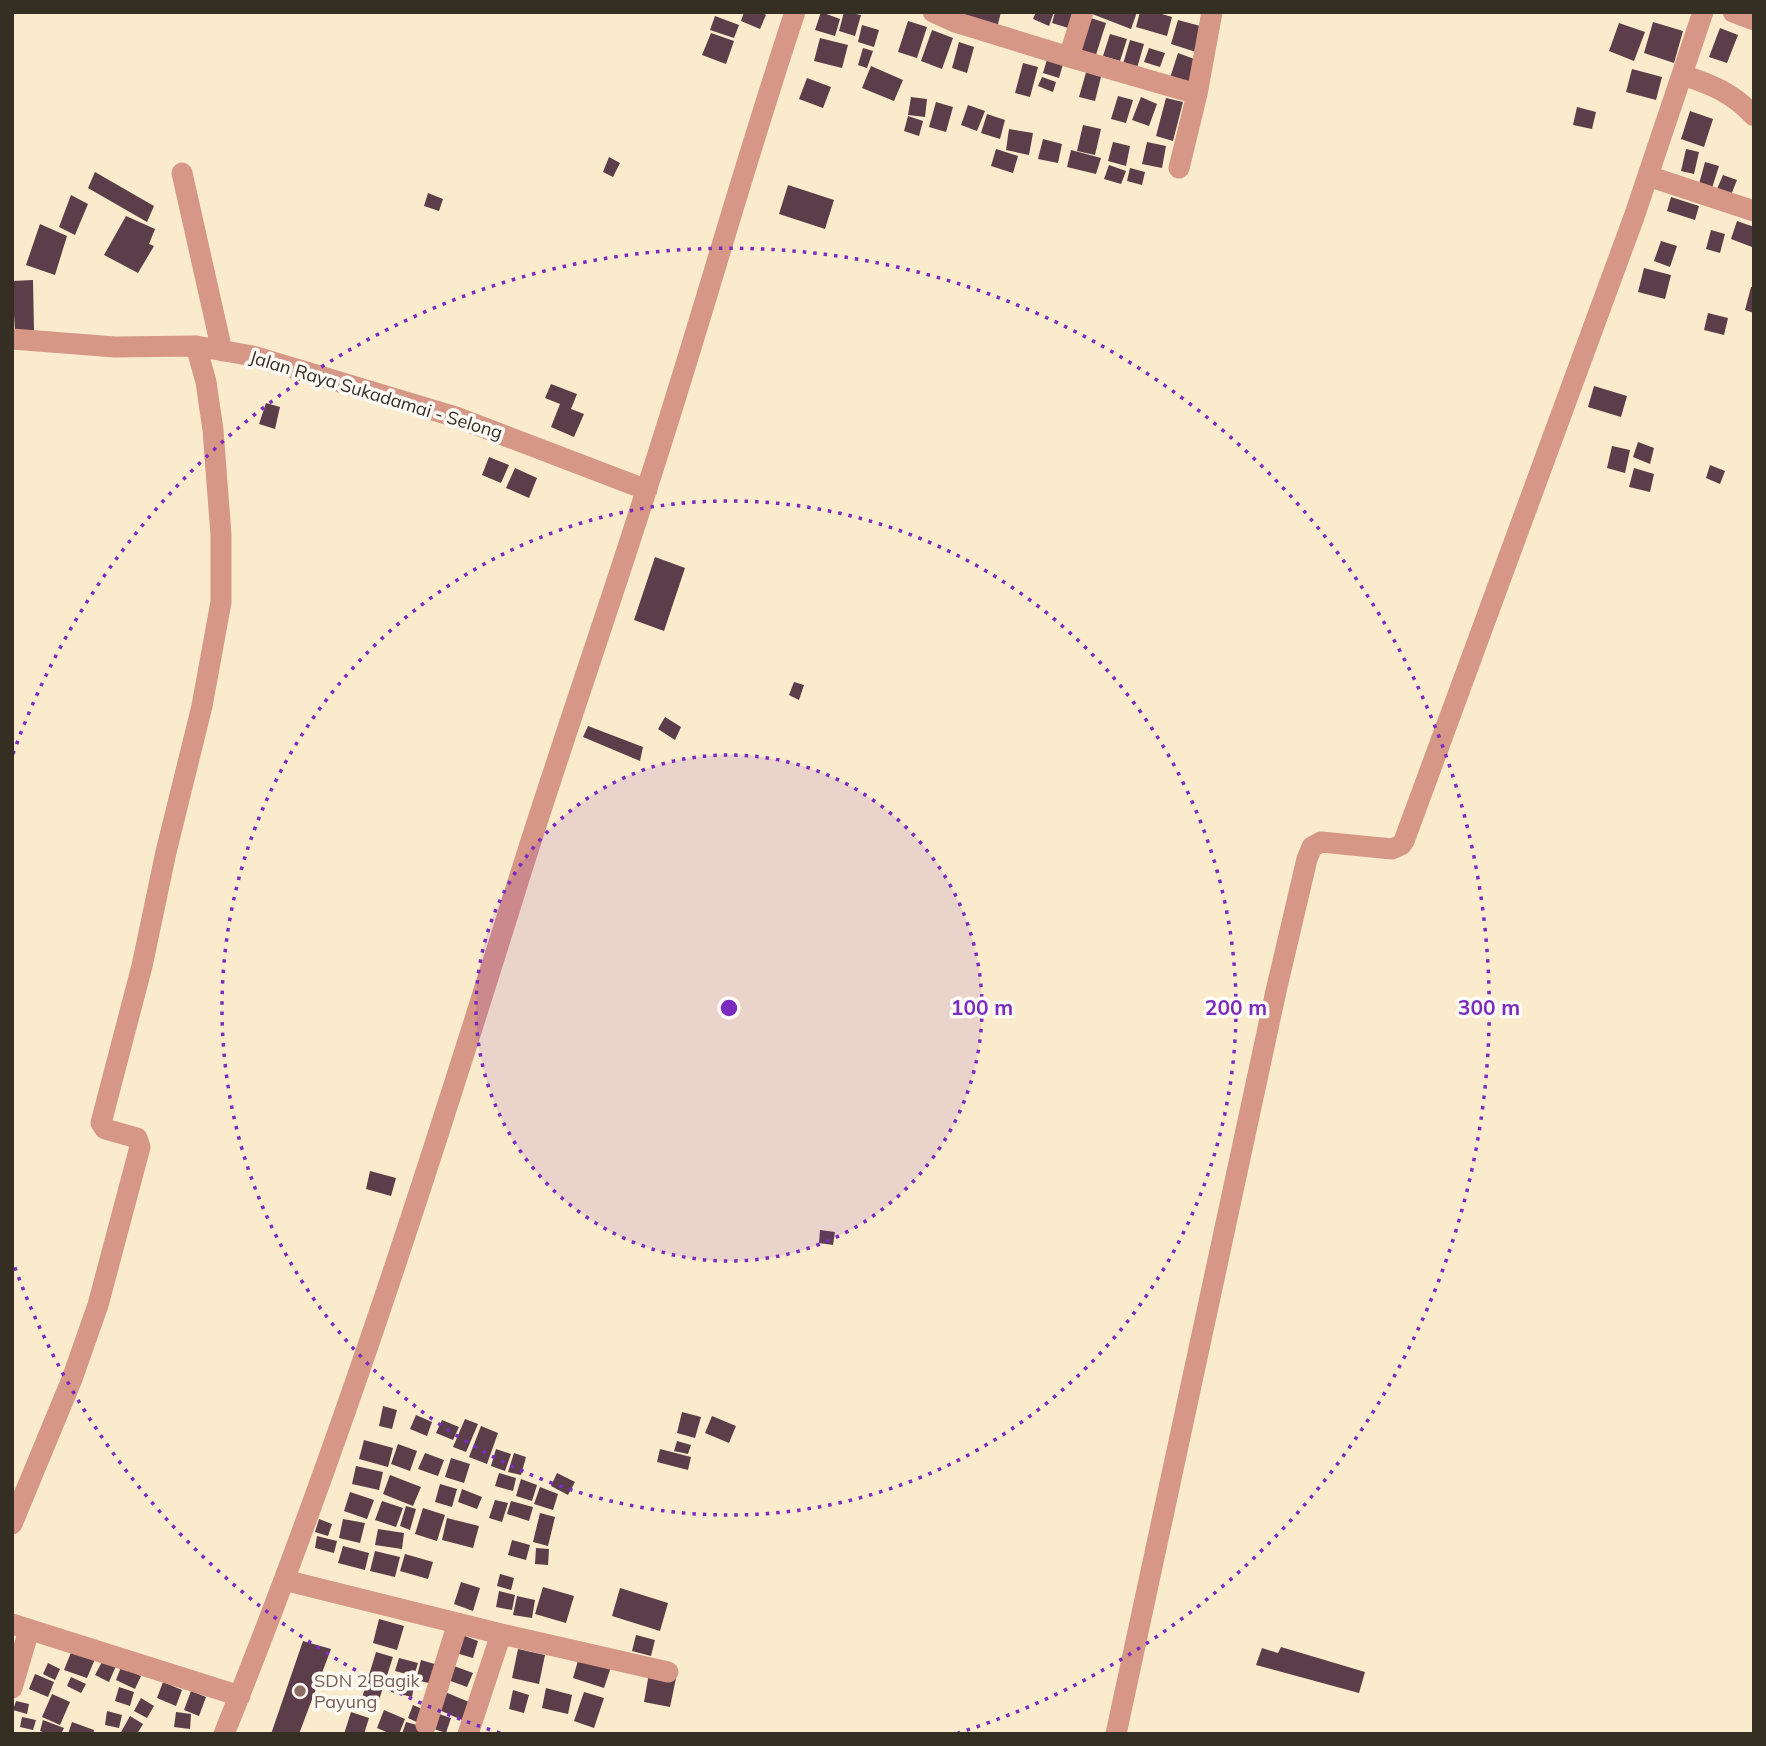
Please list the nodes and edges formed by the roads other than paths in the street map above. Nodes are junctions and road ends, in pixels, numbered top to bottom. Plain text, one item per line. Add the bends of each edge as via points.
1 (795, 12) edge
2 (933, 12) edge
3 (1083, 12) edge
4 (1212, 12) edge
5 (1703, 12) edge
6 (1733, 12) edge
7 (956, 17) edge
8 (1754, 20) edge
9 (1069, 57) junction
10 (1682, 75) junction
11 (1197, 94) junction
12 (1754, 116) edge
13 (1179, 168) dead end
14 (182, 173) dead end
15 (1648, 176) junction
16 (1754, 211) edge
17 (12, 339) edge
18 (196, 346) junction
19 (222, 351) junction
20 (647, 490) junction
21 (12, 1524) edge
22 (284, 1580) junction
23 (458, 1623) junction
24 (21, 1627) edge
25 (501, 1634) junction
26 (668, 1672) dead end
27 (12, 1688) edge
28 (240, 1696) junction
29 (426, 1725) dead end
30 (224, 1734) edge
31 (468, 1734) edge
32 (1116, 1734) edge

1 - 20 street
2 - 7 street
3 - 9 street
4 - 11 street
5 - 10 street
6 - 8 street
7 - 9 street
9 - 11 street
10 - 12 street via 1740,100
10 - 15 street
11 - 13 street
14 - 19 street
15 - 16 street
15 - 32 street via 1404,841 1392,849 1321,842 1312,847 1307,859
17 - 18 street, Jalan Raya Sukadamai - Selong
18 - 19 street, Jalan Raya Sukadamai - Selong
18 - 21 street via 213,430 221,602 202,706 101,1124 137,1138 140,1147 98,1305
19 - 20 street, Jalan Raya Sukadamai - Selong via 253,356 456,417
20 - 22 street via 568,724 438,1140 356,1385
22 - 23 street
22 - 28 street
23 - 25 street
23 - 29 street
24 - 27 street
24 - 28 street
25 - 26 street
25 - 31 street
28 - 30 street

